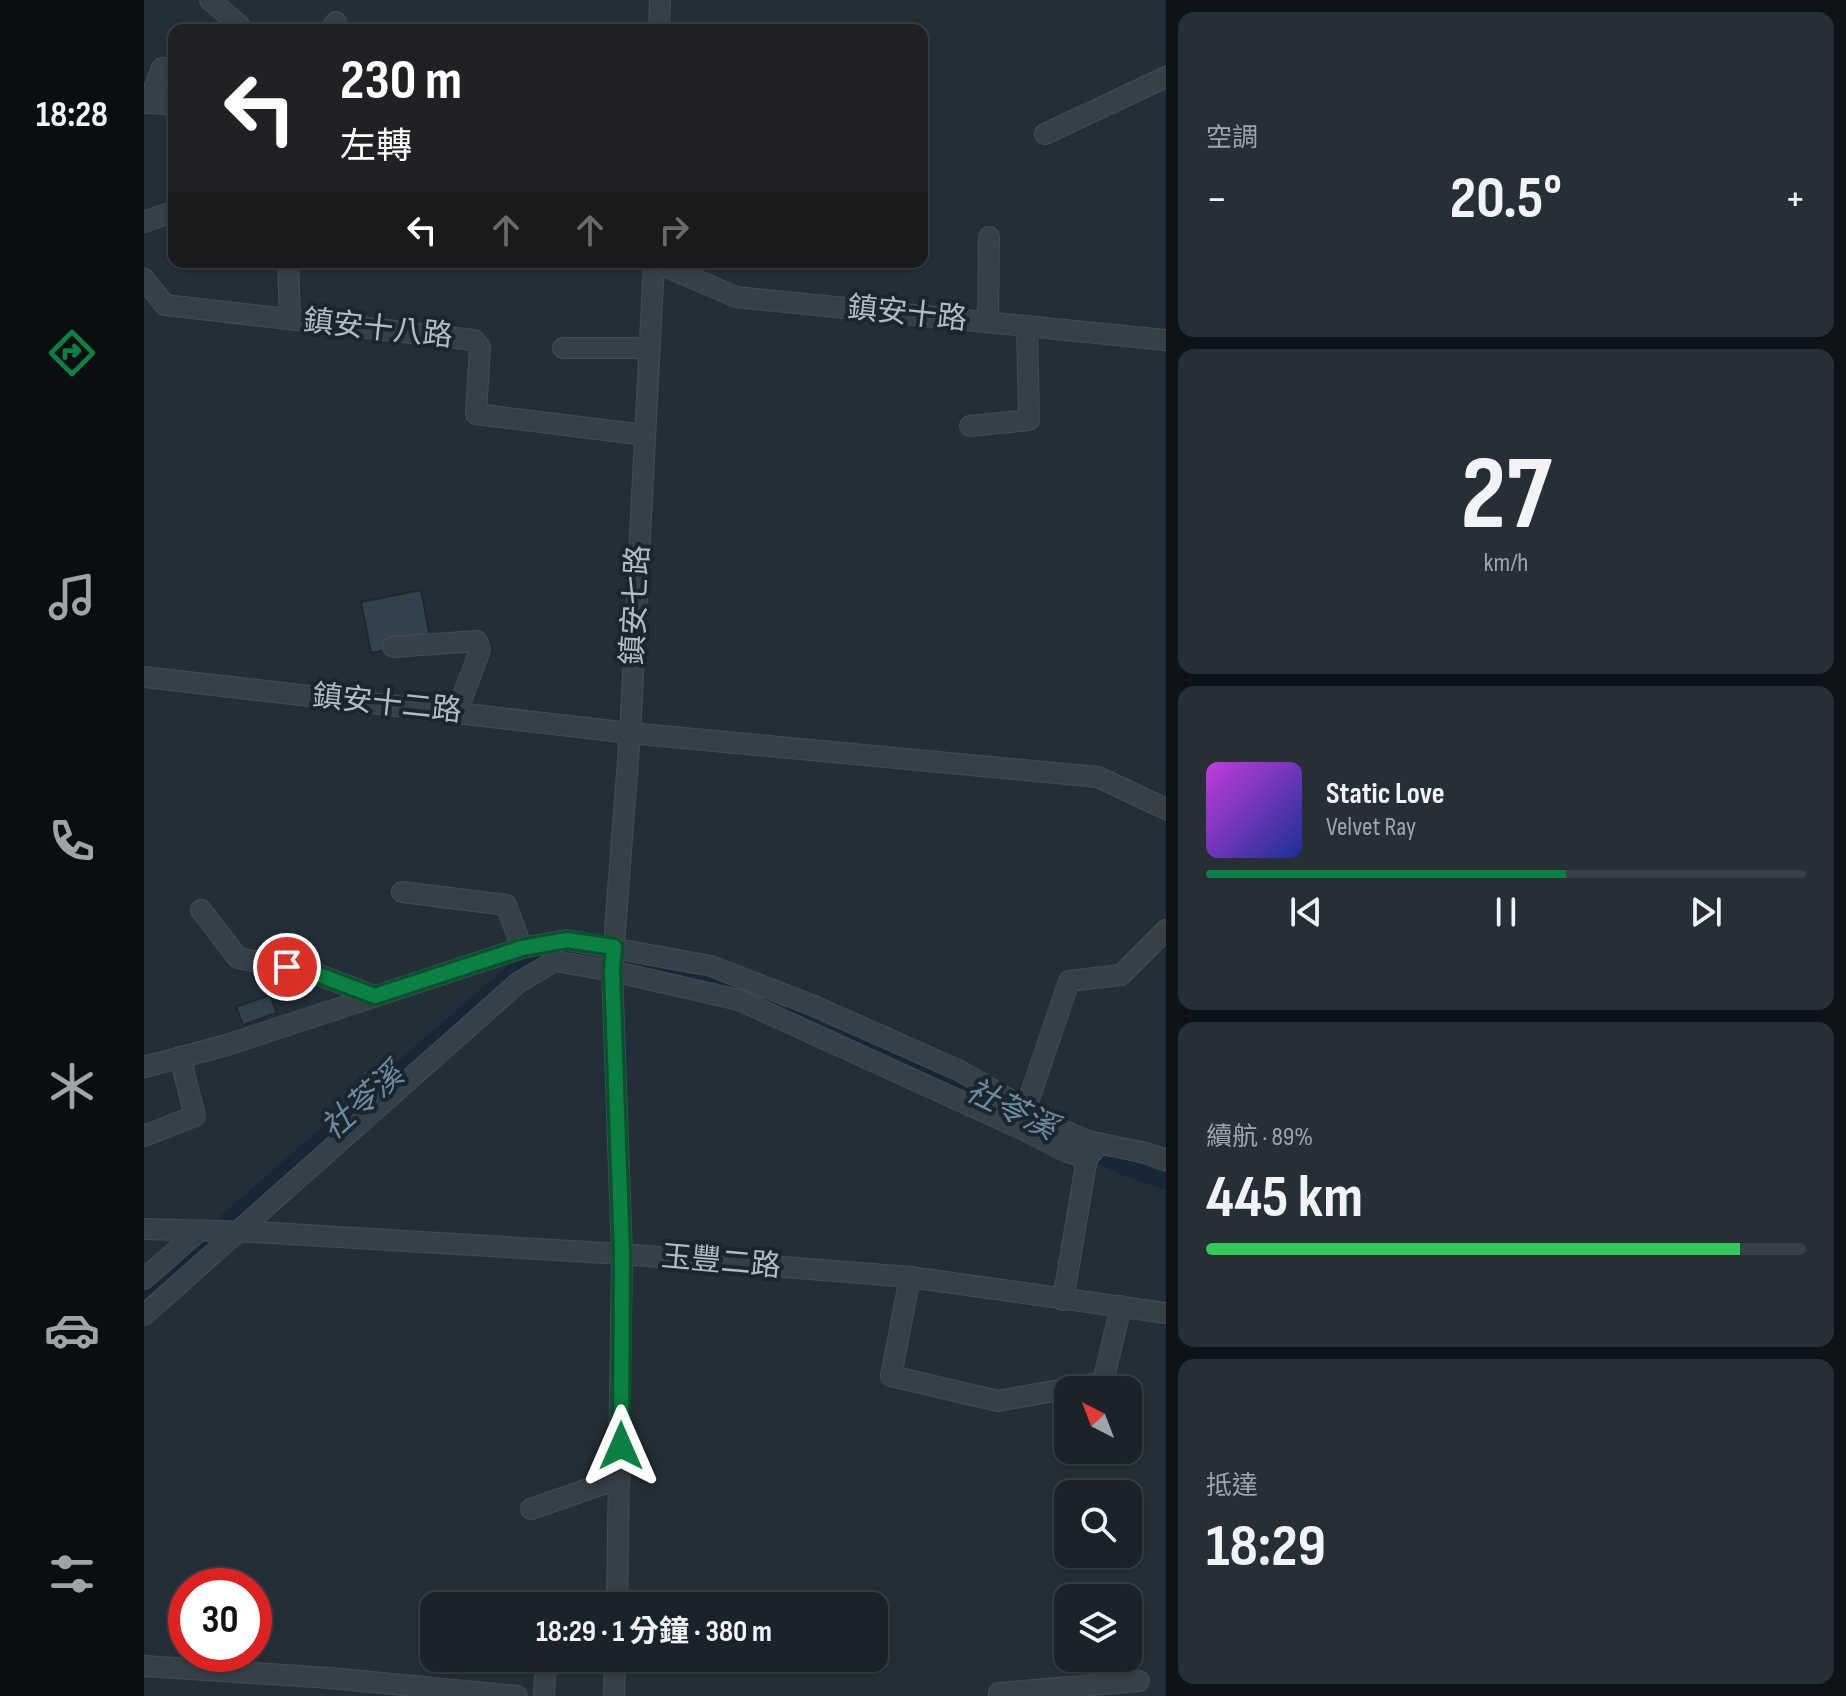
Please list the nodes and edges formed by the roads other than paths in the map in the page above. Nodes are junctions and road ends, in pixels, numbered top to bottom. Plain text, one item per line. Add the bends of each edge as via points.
1 (210, 0) edge
2 (660, 0) edge
3 (238, 24) edge
4 (659, 24) edge
5 (162, 68) dead end
6 (1166, 77) edge
7 (146, 103) edge
8 (168, 104) edge
9 (1045, 134) dead end
10 (168, 213) edge
11 (144, 222) edge
12 (989, 237) dead end
13 (288, 268) edge
14 (654, 268) edge
15 (668, 268) edge
16 (144, 279) edge
17 (290, 319) junction
18 (988, 322) junction
19 (1027, 326) junction
20 (1166, 340) edge
21 (563, 348) dead end
22 (649, 348) junction
23 (970, 426) dead end
24 (645, 435) junction
25 (393, 647) dead end
26 (144, 677) edge
27 (457, 712) junction
28 (630, 733) junction
29 (1166, 809) edge
30 (402, 892) dead end
31 (201, 910) dead end
32 (1166, 930) edge
33 (614, 947) junction
34 (522, 948) junction
35 (612, 971) junction
36 (375, 996) junction
37 (180, 1057) junction
38 (144, 1067) edge
39 (1026, 1108) junction
40 (144, 1136) edge
41 (1094, 1151) junction
42 (1166, 1160) edge
43 (144, 1229) edge
44 (219, 1231) junction
45 (622, 1254) junction
46 (910, 1277) junction
47 (144, 1279) edge
48 (1063, 1300) junction
49 (1121, 1306) junction
50 (1166, 1313) edge
51 (144, 1315) edge
52 (620, 1478) junction
53 (531, 1509) dead end
54 (617, 1592) edge
55 (144, 1666) edge
56 (545, 1672) edge
57 (615, 1672) edge
58 (1139, 1681) dead end
59 (517, 1696) edge
60 (544, 1696) edge
61 (614, 1696) edge
62 (999, 1696) edge

1 - 3 street
2 - 4 street
5 - 7 street
6 - 9 street
7 - 8 street
10 - 11 street
12 - 18 street
13 - 17 street
14 - 22 street, 鎮安七路
15 - 18 street, 鎮安十路 via 736,297
16 - 17 street, 鎮安十八路 via 165,305
17 - 24 street, 鎮安十八路 via 474,340 480,347 476,414
18 - 19 street, 鎮安十路
19 - 20 street, 鎮安十路
19 - 23 street via 1029,420
21 - 22 street
22 - 24 street, 鎮安七路
24 - 28 street, 鎮安七路
25 - 27 street via 477,641 480,650
26 - 27 street, 鎮安十二路
27 - 28 street, 鎮安十二路
28 - 29 street, 鎮安十二路 via 1098,777
28 - 33 street, 鎮安七路
30 - 34 street via 506,905
31 - 36 street via 238,958 311,972
32 - 39 street via 1121,975 1069,981
33 - 34 street via 567,940
33 - 35 street, 鎮安七路
33 - 39 street via 711,966 799,1000 960,1071
34 - 36 street
35 - 41 street via 739,1000 1067,1152
35 - 44 street via 555,961 519,982
35 - 45 street, 鎮安七路
36 - 37 street
37 - 38 street
37 - 40 street via 195,1116
39 - 41 street
41 - 42 street via 1146,1153
41 - 48 street
43 - 44 street, 玉豐二路
44 - 45 street, 玉豐二路
44 - 47 street
44 - 51 street
45 - 46 street, 玉豐二路
45 - 52 street, 鎮安七路
46 - 48 street, 玉豐二路
46 - 49 street via 891,1376 998,1401 1103,1382
48 - 49 street, 玉豐二路
49 - 50 street, 玉豐二路
52 - 53 street
52 - 54 street, 鎮安七路
55 - 59 street
56 - 60 street
57 - 61 street
58 - 62 street

